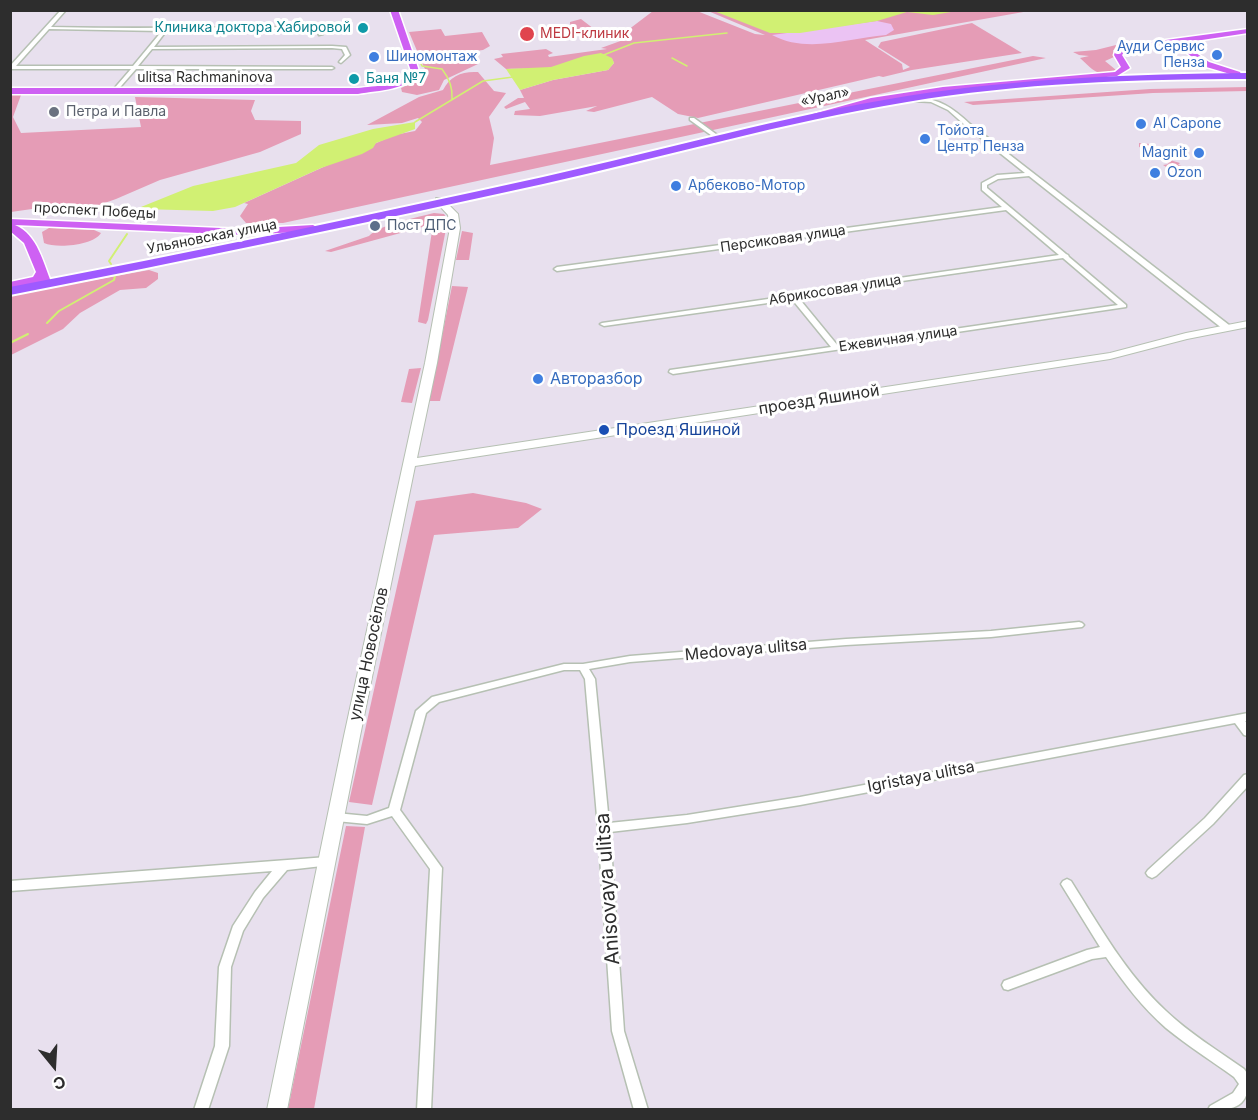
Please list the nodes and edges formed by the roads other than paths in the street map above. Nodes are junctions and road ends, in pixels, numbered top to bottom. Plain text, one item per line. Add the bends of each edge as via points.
1 (64, 10) edge
2 (394, 10) edge
3 (47, 28) junction
4 (165, 30) junction
5 (1248, 31) edge
6 (321, 34) dead end
7 (1183, 39) junction
8 (151, 48) junction
9 (341, 62) dead end
10 (134, 67) junction
11 (11, 68) edge
12 (332, 68) dead end
13 (1216, 72) junction
14 (1248, 75) edge
15 (992, 88) junction
16 (10, 91) edge
17 (115, 91) junction
18 (892, 102) junction
19 (947, 105) junction
20 (817, 114) junction
21 (692, 119) dead end
22 (717, 136) junction
23 (1032, 174) junction
24 (441, 202) junction
25 (417, 207) junction
26 (1008, 208) junction
27 (45, 224) junction
28 (10, 225) edge
29 (316, 228) junction
30 (178, 230) junction
31 (26, 238) junction
32 (222, 249) junction
33 (1066, 256) junction
34 (557, 269) dead end
35 (44, 279) junction
36 (10, 288) edge
37 (792, 294) junction
38 (604, 324) dead end
39 (1248, 324) edge
40 (1227, 327) junction
41 (836, 348) junction
42 (673, 372) dead end
43 (410, 463) junction
44 (1079, 625) dead end
45 (583, 667) junction
46 (1242, 718) edge
47 (1248, 732) edge
48 (1248, 778) edge
49 (394, 811) junction
50 (336, 817) junction
51 (604, 828) junction
52 (327, 862) junction
53 (284, 865) junction
54 (1152, 873) dead end
55 (1067, 884) dead end
56 (11, 888) edge
57 (1110, 951) junction
58 (1008, 985) dead end
59 (1247, 1083) edge
60 (201, 1110) edge
61 (277, 1110) edge
62 (424, 1110) edge
63 (641, 1110) edge
64 (1215, 1110) edge

1 - 3 street
2 - 17 main road, ulitsa Rachmaninova via 416,71 399,84 358,91
3 - 4 street
3 - 11 street
4 - 6 street via 306,28
4 - 8 street
5 - 7 main road
7 - 13 main road via 1178,42 1181,46
7 - 20 main road via 1121,50 1118,55 1126,68 1117,74 951,89
8 - 9 street via 344,48 348,55
8 - 10 street
10 - 11 street
10 - 12 street
10 - 17 street
13 - 14 highway, «Урал»
13 - 14 highway, «Урал»
13 - 15 highway, «Урал»
13 - 20 highway, «Урал» via 1018,83 912,96
15 - 18 highway, «Урал»
15 - 19 street via 950,96
16 - 17 main road, ulitsa Rachmaninova
18 - 19 street via 926,99
18 - 24 highway, «Урал»
19 - 23 street
20 - 22 highway, «Урал»
21 - 22 street
22 - 24 highway, «Урал»
23 - 26 street via 997,177 984,184 984,189
23 - 40 street
24 - 25 highway, «Урал»
24 - 43 street, улица Новосёлов via 454,216 455,228
25 - 29 highway, Ульяновская улица
25 - 32 highway, Ульяновская улица
26 - 33 street
26 - 34 street, Персиковая улица
27 - 28 main road, проспект Победы
27 - 30 main road, проспект Победы
27 - 31 main road via 31,227
28 - 31 main road, проспект Победы
29 - 30 main road, проспект Победы via 259,233
29 - 32 highway, Ульяновская улица
30 - 32 main road, проспект Победы via 223,237 227,242
31 - 35 main road, проспект Победы
32 - 35 highway, Ульяновская улица
33 - 37 street, Абрикосовая улица
33 - 41 street, Ежевичная улица via 1124,306
35 - 36 highway, Ульяновская улица
37 - 38 street, Абрикосовая улица via 775,300
37 - 41 street
39 - 40 street, проезд Яшиной
40 - 43 street, проезд Яшиной via 1110,356
41 - 42 street, Ежевичная улица
43 - 50 street, улица Новосёлов
44 - 45 street, Medovaya ulitsa via 630,659
45 - 49 street, Medovaya ulitsa via 564,667 436,699 421,711
45 - 51 street, Anisovaya ulitsa via 590,679
46 - 47 street, Igristaya ulitsa
46 - 51 street, Igristaya ulitsa via 800,801
48 - 54 street via 1209,821
49 - 50 street via 367,820
49 - 62 street via 436,868
50 - 52 street, улица Новосёлов
51 - 63 street, Anisovaya ulitsa via 618,1031
52 - 53 street
52 - 61 street, улица Новосёлов
53 - 56 street
53 - 60 street via 237,930 225,967 222,1046
55 - 57 street
57 - 58 street via 1091,954
57 - 59 street via 1161,1016
59 - 64 street via 1238,1096

